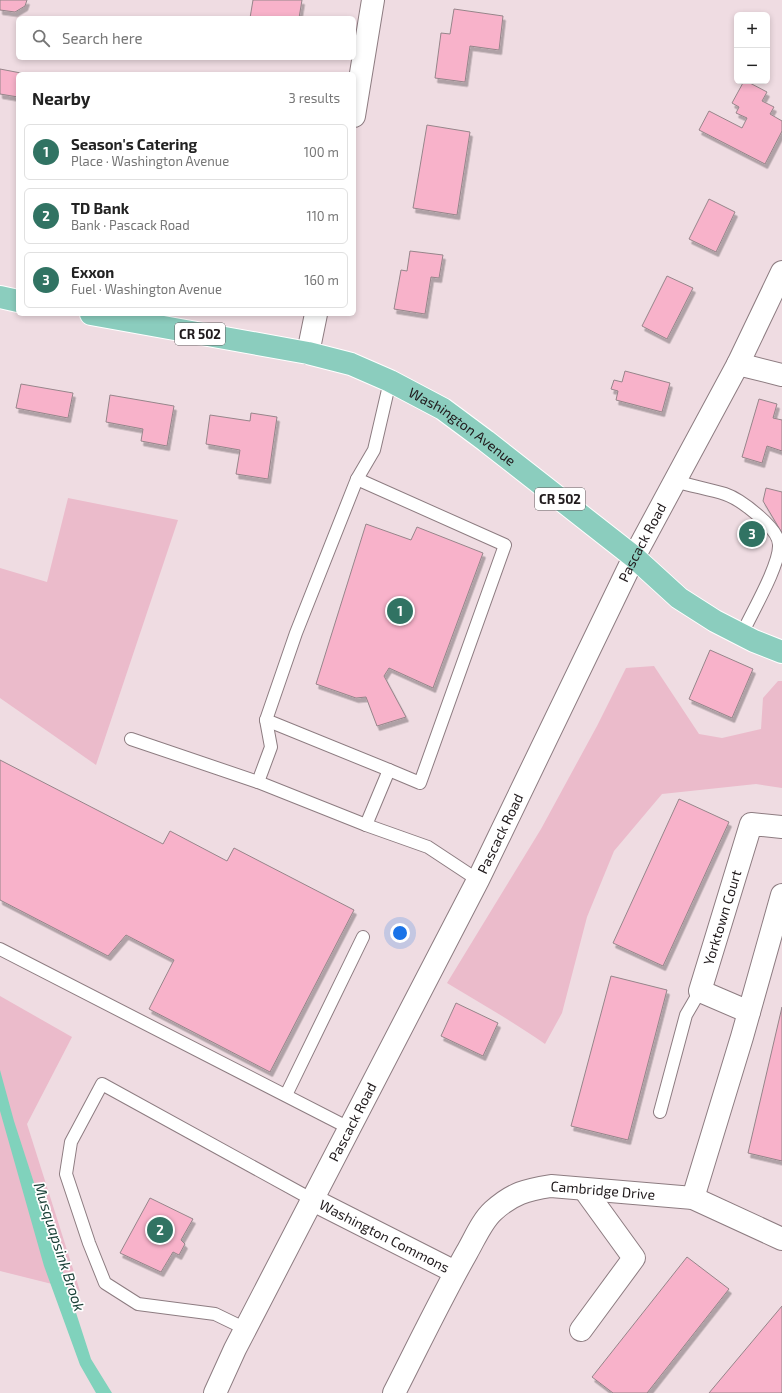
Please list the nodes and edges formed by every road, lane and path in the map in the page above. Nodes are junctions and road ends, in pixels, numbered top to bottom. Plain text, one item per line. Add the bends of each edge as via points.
1 (373, 0) edge
2 (356, 104) edge
3 (782, 272) edge
4 (0, 297) edge
5 (16, 300) edge
6 (103, 316) edge
7 (316, 316) edge
8 (308, 353) junction
9 (738, 364) junction
10 (782, 376) edge
11 (390, 381) junction
12 (358, 479) junction
13 (675, 481) junction
14 (634, 557) junction
15 (742, 634) junction
16 (782, 652) edge
17 (266, 720) junction
18 (131, 739) dead end
19 (389, 770) junction
20 (258, 782) junction
21 (366, 825) junction
22 (782, 827) edge
23 (478, 880) junction
24 (782, 896) edge
25 (363, 936) dead end
26 (0, 949) edge
27 (700, 991) junction
28 (749, 1012) junction
29 (286, 1095) junction
30 (660, 1112) dead end
31 (349, 1128) junction
32 (584, 1189) junction
33 (693, 1198) junction
34 (313, 1200) junction
35 (782, 1239) edge
36 (455, 1272) junction
37 (246, 1329) junction
38 (581, 1330) dead end
39 (214, 1393) edge
40 (394, 1393) edge

1 - 2 street
3 - 9 street, Pascack Road
4 - 5 main road
6 - 8 main road, Washington Avenue / CR 502
7 - 8 street
8 - 11 main road, Washington Avenue / CR 502 via 351,364
9 - 10 street
9 - 13 street, Pascack Road
11 - 12 lane via 374,450
11 - 14 main road, Washington Avenue / CR 502 via 444,409
12 - 17 lane via 296,633
12 - 19 lane via 505,545 420,783
13 - 14 street, Pascack Road
13 - 15 lane via 726,495 745,505 771,526 779,544 775,566
14 - 15 main road, Washington Avenue / CR 502 via 679,598 715,621
14 - 23 street, Pascack Road
15 - 16 main road, Washington Avenue / CR 502
17 - 19 lane
17 - 20 lane via 271,747
18 - 20 lane
19 - 21 lane
20 - 21 lane
21 - 23 lane via 428,847
22 - 27 street, Yorktown Court via 751,824
23 - 31 street, Pascack Road
24 - 28 street
25 - 29 lane
26 - 29 lane
27 - 28 street
27 - 30 lane via 686,1015
28 - 33 street
29 - 31 lane
31 - 34 street, Pascack Road
32 - 33 street, Cambridge Drive
32 - 36 street, Cambridge Drive via 551,1186 530,1189 510,1198 483,1223
32 - 38 street via 634,1258
33 - 35 street, Cambridge Drive
34 - 36 street, Washington Commons
34 - 37 street, Pascack Road
34 - 37 lane via 102,1084 71,1142 66,1174 105,1283 138,1304 215,1314
36 - 40 street, Cambridge Drive
37 - 39 street, Pascack Road

